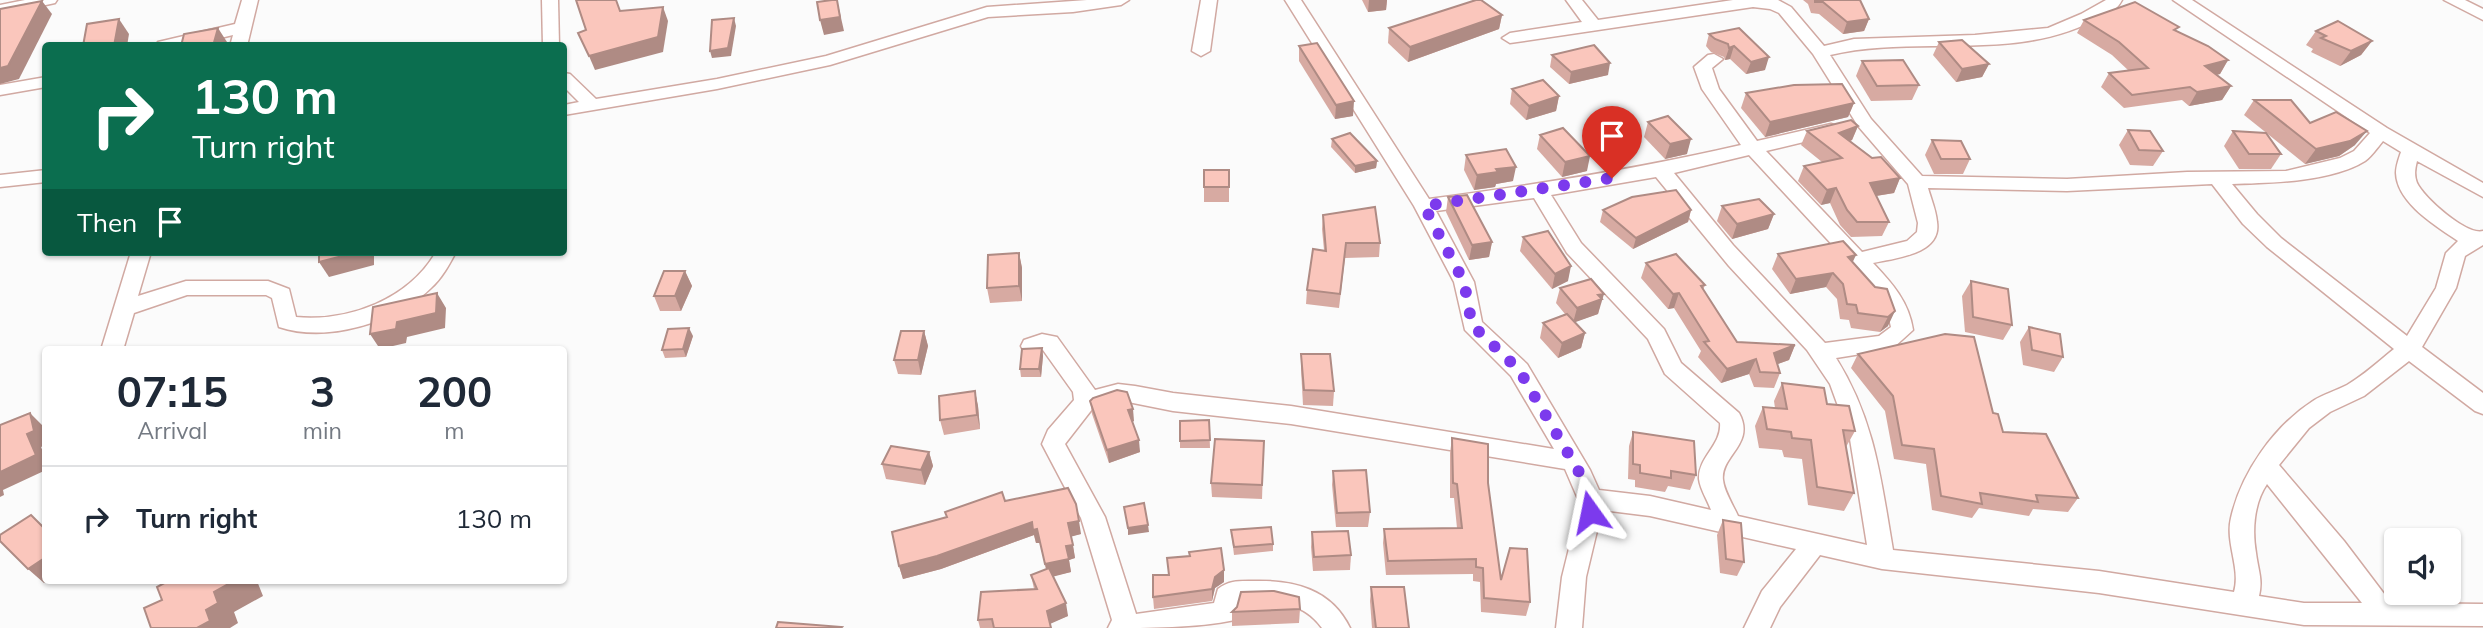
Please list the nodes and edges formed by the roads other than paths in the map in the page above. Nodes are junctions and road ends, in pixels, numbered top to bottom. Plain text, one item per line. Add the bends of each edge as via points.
1 (49, 0) edge
2 (250, 0) edge
3 (551, 0) edge
4 (1121, 0) edge
5 (1209, 0) edge
6 (1293, 0) edge
7 (1574, 0) edge
8 (2114, 0) edge
9 (2181, 0) edge
10 (2452, 0) edge
11 (1763, 1) edge
12 (990, 6) edge
13 (0, 10) edge
14 (2483, 15) edge
15 (1593, 25) junction
16 (243, 27) junction
17 (1510, 38) dead end
18 (181, 42) edge
19 (239, 42) edge
20 (551, 42) edge
21 (1201, 51) dead end
22 (1820, 52) junction
23 (1714, 59) dead end
24 (567, 81) edge
25 (42, 83) edge
26 (0, 90) edge
27 (593, 106) junction
28 (567, 110) edge
29 (1864, 122) junction
30 (2381, 132) junction
31 (1752, 148) junction
32 (2411, 150) junction
33 (1661, 170) junction
34 (42, 176) edge
35 (2217, 177) junction
36 (0, 181) edge
37 (1917, 182) junction
38 (1539, 191) junction
39 (2483, 191) edge
40 (1424, 206) junction
41 (2477, 244) edge
42 (140, 256) edge
43 (444, 256) edge
44 (1859, 260) junction
45 (124, 308) junction
46 (113, 346) edge
47 (1032, 346) edge
48 (2411, 348) junction
49 (1819, 352) junction
50 (1085, 402) junction
51 (2483, 405) edge
52 (1572, 461) junction
53 (2266, 467) junction
54 (1590, 499) junction
55 (1728, 522) junction
56 (1816, 542) junction
57 (1882, 559) junction
58 (2244, 604) junction
59 (2304, 614) junction
60 (2385, 615) junction
61 (2483, 615) edge
62 (1127, 627) edge
63 (1121, 628) edge
64 (1337, 628) edge
65 (1569, 628) edge
66 (1757, 628) edge
67 (2329, 628) edge

1 - 13 street
2 - 16 street
3 - 20 street
4 - 12 street via 1073,7
5 - 21 street
6 - 40 street
7 - 15 street
8 - 22 street via 2051,33 1854,44
9 - 30 street
10 - 14 street
11 - 15 street
11 - 22 street via 1785,10
12 - 27 street via 830,60
15 - 17 street
16 - 18 street
16 - 19 street
22 - 29 street
23 - 31 street via 1703,67 1703,74
24 - 27 street
25 - 26 street
27 - 28 street
29 - 31 street
29 - 37 street
30 - 32 street
30 - 35 street via 2361,155 2346,163 2286,177
31 - 33 street
31 - 44 street
32 - 39 street
32 - 41 street via 2405,173 2408,185 2419,200
33 - 38 street
33 - 49 street
34 - 36 street
35 - 37 street via 2067,186
35 - 48 street via 2263,233
37 - 44 street via 1927,235 1914,246
38 - 40 street
38 - 55 street via 1574,248 1656,334 1673,368 1731,419 1731,440 1711,473
40 - 52 street via 1464,282 1472,325 1519,370
41 - 48 street via 2456,253 2446,288
42 - 45 street
43 - 45 street via 433,273 407,296 349,322 296,326 286,321 282,294 268,288 186,288
44 - 49 street via 1892,296 1902,330 1884,343
45 - 46 street
47 - 50 street via 1049,344 1084,390
48 - 51 street
48 - 53 street via 2356,390 2301,422
49 - 57 street via 1851,404
50 - 52 street via 1118,392 1135,394
50 - 62 street via 1053,444 1093,517
52 - 54 street
53 - 58 street via 2251,489 2242,521 2249,580
53 - 60 street
54 - 55 street
54 - 65 street
55 - 56 street
56 - 57 street
56 - 66 street via 1771,599
57 - 58 street via 2099,582
58 - 59 street
59 - 60 street
59 - 67 street
60 - 61 street
62 - 63 street
62 - 64 street via 1226,612 1227,597 1233,592 1293,592 1329,615

